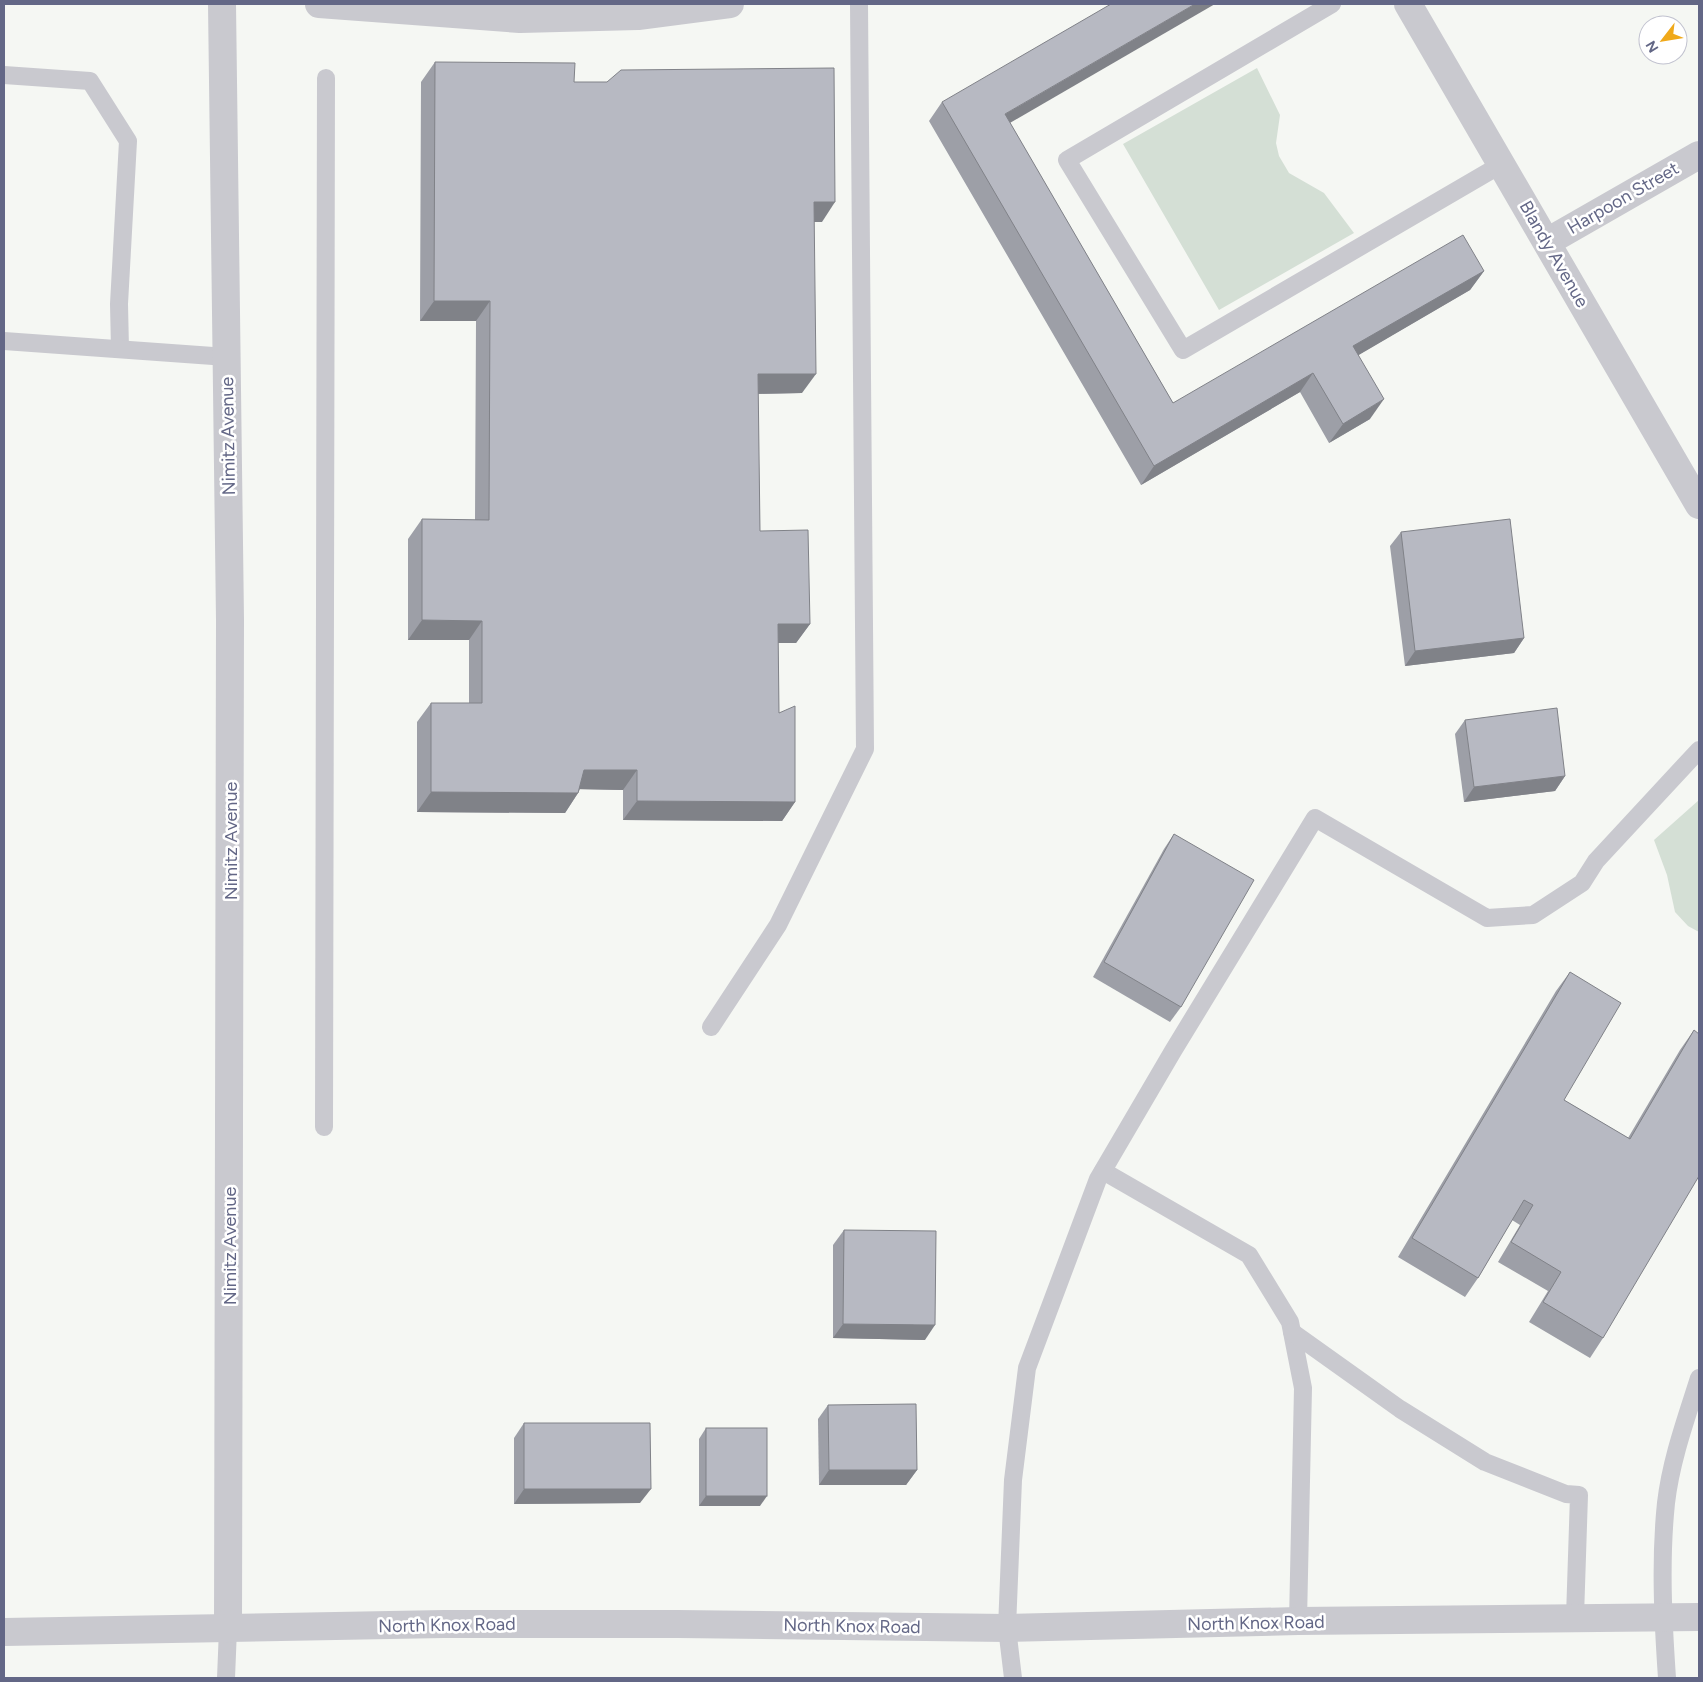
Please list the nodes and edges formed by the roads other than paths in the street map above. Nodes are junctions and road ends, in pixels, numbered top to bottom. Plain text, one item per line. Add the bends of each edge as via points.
1 (222, 4) edge
2 (319, 4) edge
3 (730, 4) edge
4 (860, 4) edge
5 (1332, 4) edge
6 (1408, 4) edge
7 (690, 6) edge
8 (443, 8) edge
9 (4, 75) edge
10 (326, 78) dead end
11 (1699, 155) edge
12 (1502, 164) junction
13 (1547, 242) junction
14 (4, 341) edge
15 (120, 349) dead end
16 (227, 356) junction
17 (1699, 505) edge
18 (1699, 750) edge
19 (711, 1027) dead end
20 (324, 1127) dead end
21 (1103, 1171) junction
22 (1292, 1332) junction
23 (1699, 1378) edge
24 (1575, 1617) junction
25 (1662, 1617) junction
26 (1699, 1617) edge
27 (1298, 1621) junction
28 (1007, 1628) junction
29 (228, 1629) junction
30 (4, 1632) edge
31 (226, 1678) edge
32 (1013, 1678) edge
33 (1667, 1678) edge

1 - 16 street, Nimitz Avenue
2 - 8 street
3 - 7 street
4 - 19 lane via 865,749 778,925
5 - 12 lane via 1067,160 1183,350
6 - 12 street, Blandy Avenue
7 - 8 street via 638,16 520,19
9 - 15 lane via 90,80 128,141 119,304
10 - 20 lane
11 - 13 street, Harpoon Street
12 - 13 street, Blandy Avenue
13 - 17 street, Blandy Avenue
14 - 16 lane
16 - 29 street, Nimitz Avenue via 231,898
18 - 21 lane via 1596,861 1582,883 1533,915 1487,918 1315,818
21 - 22 lane via 1249,1255 1290,1322
21 - 28 lane via 1027,1368 1013,1480
22 - 24 lane via 1400,1409 1485,1462 1566,1494 1579,1495
22 - 27 lane via 1303,1388
23 - 25 lane via 1677,1446 1666,1502
24 - 25 street, North Knox Road
24 - 27 street, North Knox Road
25 - 26 street, North Knox Road
25 - 33 lane
27 - 28 street, North Knox Road
28 - 29 street, North Knox Road via 444,1624
28 - 32 lane
29 - 30 street, North Knox Road
29 - 31 lane, Nimitz Avenue

